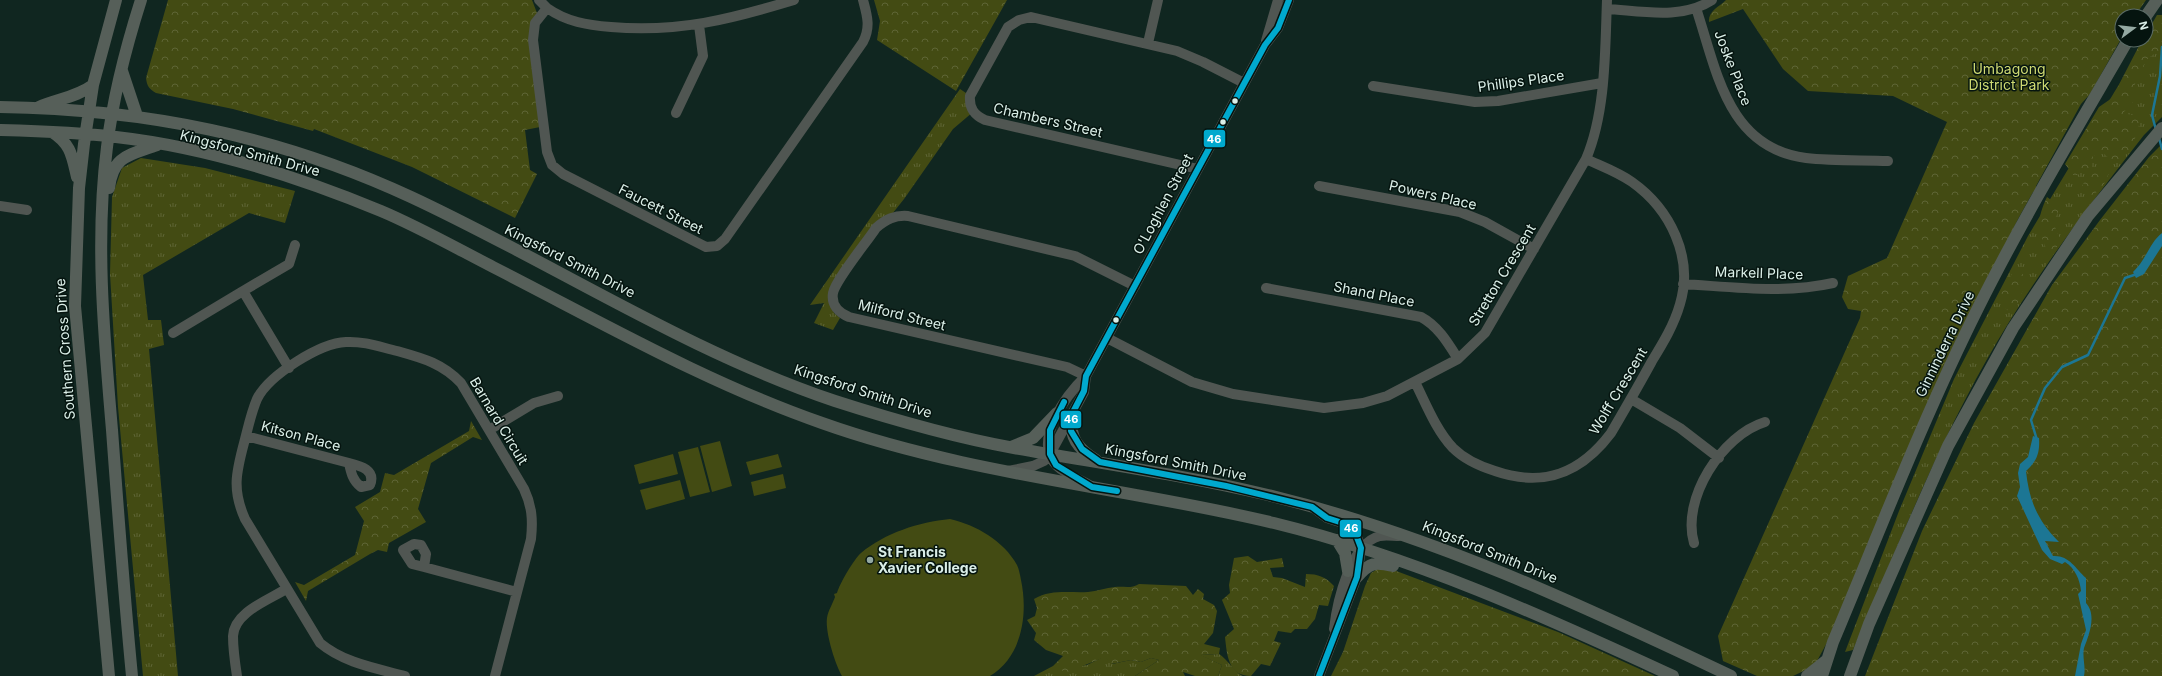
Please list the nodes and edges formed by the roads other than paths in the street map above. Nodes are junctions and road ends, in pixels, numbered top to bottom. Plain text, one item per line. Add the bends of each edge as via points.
1 (116, 0) edge
2 (142, 0) edge
3 (539, 0) edge
4 (794, 0) edge
5 (863, 0) edge
6 (1158, 0) edge
7 (1278, 0) edge
8 (1289, 0) edge
9 (1712, 0) edge
10 (1607, 4) edge
11 (547, 8) junction
12 (1696, 8) junction
13 (699, 25) junction
14 (1148, 43) junction
15 (1265, 45) junction
16 (2123, 48) edge
17 (122, 69) junction
18 (1602, 83) junction
19 (1244, 84) junction
20 (93, 85) junction
21 (1373, 86) dead end
22 (0, 107) edge
23 (38, 108) junction
24 (88, 111) junction
25 (112, 113) junction
26 (676, 113) dead end
27 (137, 116) junction
28 (2162, 128) edge
29 (0, 130) edge
30 (51, 132) junction
31 (85, 134) junction
32 (109, 136) junction
33 (158, 144) junction
34 (1586, 159) junction
35 (1888, 161) dead end
36 (1198, 169) junction
37 (1319, 186) dead end
38 (79, 188) junction
39 (0, 206) edge
40 (27, 210) dead end
41 (295, 245) dead end
42 (102, 247) junction
43 (1534, 249) junction
44 (1833, 283) dead end
45 (1683, 284) junction
46 (1135, 286) junction
47 (1266, 288) dead end
48 (243, 291) junction
49 (173, 333) dead end
50 (1107, 338) junction
51 (1458, 359) junction
52 (289, 368) junction
53 (1086, 376) junction
54 (1415, 382) junction
55 (558, 396) dead end
56 (1631, 399) junction
57 (1057, 413) junction
58 (1071, 416) junction
59 (1765, 422) dead end
60 (489, 430) junction
61 (246, 436) junction
62 (1010, 447) junction
63 (1050, 454) junction
64 (1719, 458) junction
65 (1100, 462) junction
66 (349, 463) dead end
67 (1008, 472) junction
68 (1092, 487) junction
69 (1312, 507) junction
70 (1407, 535) junction
71 (1337, 540) junction
72 (1694, 543) dead end
73 (1361, 548) junction
74 (424, 568) dead end
75 (1436, 573) junction
76 (1352, 574) junction
77 (286, 589) junction
78 (517, 592) junction
79 (1869, 624) junction
80 (1827, 660) junction
81 (1320, 673) edge
82 (109, 676) edge
83 (132, 676) edge
84 (237, 676) edge
85 (405, 676) edge
86 (495, 676) edge
87 (1673, 676) edge
88 (1731, 676) edge
89 (1807, 676) edge
90 (1822, 676) edge
91 (1850, 676) edge
92 (1856, 676) edge

1 - 20 main road, Southern Cross Drive
2 - 17 main road
3 - 11 street
4 - 13 street
5 - 11 street, Faucett Street via 868,30 863,42 725,239 717,246 706,247 562,174 552,165 547,152 533,40 535,24
6 - 14 street
7 - 15 street, O'Loghlen Street
8 - 15 street, O'Loghlen Street via 1278,28
9 - 12 street
10 - 12 street via 1673,12
10 - 18 street, Stretton Crescent
11 - 13 street via 567,20 597,26 649,28
12 - 35 street, Joske Place via 1728,100 1741,123 1764,145 1805,158
13 - 26 street via 703,56
14 - 19 street, Chambers Street via 1190,56
14 - 36 street, Chambers Street via 1037,18 1019,20 1004,33 972,90 970,107 978,117 985,120
15 - 19 street, O'Loghlen Street
16 - 80 main road, Ginninderra Drive via 2049,176 1978,308 1921,430
17 - 25 main road
17 - 27 main road
18 - 21 street, Phillips Place via 1498,101 1475,102
18 - 34 street, Stretton Crescent via 1595,137
19 - 36 street, O'Loghlen Street
20 - 23 main road via 77,95 54,100
20 - 24 main road, Southern Cross Drive
22 - 23 main road, Kingsford Smith Drive
23 - 24 main road, Kingsford Smith Drive
24 - 25 main road, Kingsford Smith Drive
24 - 31 main road, Southern Cross Drive
25 - 27 main road, Kingsford Smith Drive
25 - 32 main road
27 - 62 main road, Kingsford Smith Drive via 243,137 304,155 373,181 453,218 678,334 770,376 886,417
28 - 79 main road via 2088,216 2013,328 1948,446
29 - 30 main road, Kingsford Smith Drive
30 - 31 main road, Kingsford Smith Drive
30 - 38 main road via 61,138 68,147
31 - 32 main road, Kingsford Smith Drive
31 - 38 main road, Southern Cross Drive
32 - 33 main road, Kingsford Smith Drive
32 - 42 main road via 102,206
33 - 42 main road via 123,157 115,168 110,182
33 - 67 main road, Kingsford Smith Drive via 216,156 285,175 385,213 658,352 760,400 878,441 934,457
34 - 43 street, Stretton Crescent
34 - 45 street, Wolff Crescent via 1631,181 1659,207 1679,245
36 - 46 street, O'Loghlen Street
37 - 43 street, Powers Place via 1460,212 1491,225
38 - 82 main road, Southern Cross Drive via 75,306
39 - 40 street
41 - 48 street via 289,264
42 - 83 main road via 105,348
43 - 51 street, Stretton Crescent via 1485,333
44 - 45 street, Markell Place via 1789,290
45 - 56 street, Wolff Crescent via 1672,326
46 - 50 street, O'Loghlen Street
46 - 53 street, Milford Street via 1075,256 899,216 882,222 876,228 834,291 834,304 849,317 1067,367
47 - 51 street, Shand Place via 1421,317 1439,331
48 - 49 street
48 - 52 street
50 - 53 street, O'Loghlen Street
50 - 54 street, Stretton Crescent via 1177,375 1208,388 1299,405 1324,408 1363,403 1387,396
51 - 54 street, Stretton Crescent
52 - 60 street, Barnard Circuit via 324,347 346,342 361,342 424,358 451,372 461,383
52 - 61 street, Barnard Circuit via 266,386 258,398
53 - 57 street, O'Loghlen Street via 1076,385
53 - 58 street, O'Loghlen Street via 1084,392
54 - 56 street, Wolff Crescent via 1442,434 1452,447 1476,465 1517,478 1553,476 1584,462 1603,444
55 - 60 street via 534,403
56 - 64 street via 1680,428
57 - 62 main road via 1033,438
57 - 63 street, O'Loghlen Street via 1050,430
58 - 63 street, O'Loghlen Street
58 - 65 main road via 1070,430 1075,443
59 - 64 street via 1745,431
60 - 78 street, Barnard Circuit via 524,488 533,517 531,539
61 - 66 street, Kitson Place
61 - 77 street, Barnard Circuit via 235,483 239,505
62 - 63 main road, Kingsford Smith Drive
63 - 65 main road, Kingsford Smith Drive
63 - 67 street, O'Loghlen Street via 1044,461 1033,466
63 - 68 street via 1056,465
64 - 72 street via 1707,475 1693,507 1691,532
65 - 69 main road, Kingsford Smith Drive via 1226,486
67 - 68 main road, Kingsford Smith Drive
68 - 71 main road, Kingsford Smith Drive via 1222,511
69 - 70 main road, Kingsford Smith Drive
69 - 73 street via 1327,518 1346,524 1355,532
70 - 73 street via 1379,536
70 - 88 main road, Kingsford Smith Drive via 1508,574
71 - 73 main road, Kingsford Smith Drive
71 - 76 main road via 1345,553
73 - 75 main road, Kingsford Smith Drive
73 - 76 street
74 - 78 street
75 - 76 main road via 1377,562
75 - 87 main road, Kingsford Smith Drive via 1494,595
76 - 81 street via 1343,617
77 - 84 street via 246,613 237,622 233,636
77 - 85 street, Barnard Circuit via 311,632 331,652 352,662
78 - 86 street, Barnard Circuit
79 - 91 main road
79 - 92 main road
80 - 89 main road
80 - 90 main road, Ginninderra Drive

